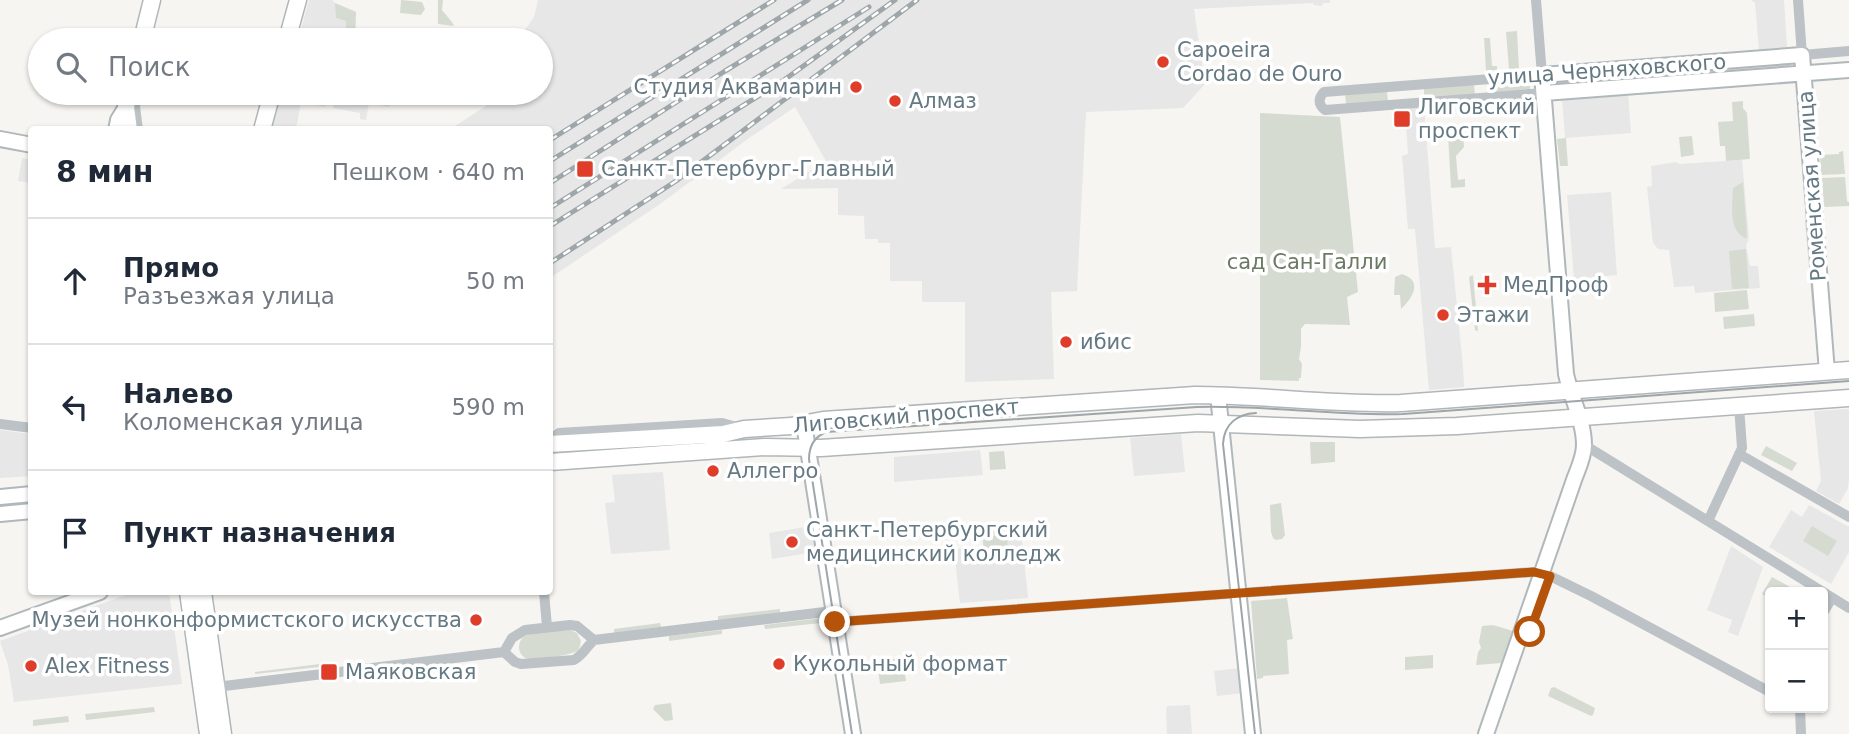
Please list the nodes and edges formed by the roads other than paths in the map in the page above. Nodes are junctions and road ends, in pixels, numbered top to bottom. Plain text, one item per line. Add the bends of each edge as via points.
1 (152, 0) edge
2 (159, 0) edge
3 (298, 0) edge
4 (1536, 0) edge
5 (1798, 0) edge
6 (145, 28) edge
7 (152, 28) edge
8 (290, 28) edge
9 (1849, 51) edge
10 (1802, 55) junction
11 (1849, 70) edge
12 (1804, 73) junction
13 (1542, 75) junction
14 (1483, 80) junction
15 (1415, 85) junction
16 (1544, 93) junction
17 (1484, 98) junction
18 (1416, 103) junction
19 (126, 105) edge
20 (128, 105) edge
21 (135, 105) edge
22 (269, 105) edge
23 (117, 126) edge
24 (129, 126) edge
25 (138, 126) edge
26 (263, 126) edge
27 (0, 139) edge
28 (28, 144) edge
29 (0, 146) edge
30 (28, 151) edge
31 (1849, 370) edge
32 (1827, 372) junction
33 (1569, 390) junction
34 (1218, 395) junction
35 (1849, 398) edge
36 (1738, 406) junction
37 (1582, 417) junction
38 (1220, 423) junction
39 (0, 424) edge
40 (28, 428) edge
41 (802, 433) junction
42 (553, 442) edge
43 (1588, 448) junction
44 (1739, 454) junction
45 (553, 463) edge
46 (28, 494) edge
47 (0, 497) edge
48 (28, 511) edge
49 (0, 514) edge
50 (1849, 517) edge
51 (1708, 521) junction
52 (1546, 575) junction
53 (1239, 594) junction
54 (92, 595) edge
55 (188, 595) edge
56 (203, 595) edge
57 (544, 595) edge
58 (1849, 596) edge
59 (1832, 597) junction
60 (1828, 604) edge
61 (1849, 608) edge
62 (834, 617) junction
63 (547, 627) junction
64 (0, 628) edge
65 (588, 640) junction
66 (507, 652) junction
67 (216, 687) junction
68 (1765, 689) edge
69 (1800, 713) edge
70 (208, 734) edge
71 (223, 734) edge
72 (853, 734) edge
73 (1253, 734) edge
74 (1486, 734) edge
75 (1495, 734) edge
76 (1801, 734) edge

1 - 6 main road
2 - 7 street
3 - 8 main road
4 - 13 street
5 - 10 street, Роменская улица
9 - 10 street, улица Черняховского
10 - 12 street, Роменская улица
10 - 13 street, улица Черняховского
11 - 12 street, улица Черняховского
12 - 16 street, улица Черняховского
12 - 32 street, Роменская улица
13 - 14 street, улица Черняховского
13 - 16 street
14 - 15 street, улица Черняховского
14 - 17 street
15 - 18 street
15 - 18 street, улица Черняховского via 1324,92 1319,102 1325,110
16 - 17 street, улица Черняховского
16 - 33 street
17 - 18 street, улица Черняховского
19 - 23 street
20 - 24 main road
21 - 25 street
22 - 26 main road
27 - 28 street
29 - 30 street
31 - 32 main road, Лиговский проспект
32 - 33 main road, Лиговский проспект
33 - 34 main road, Лиговский проспект via 1384,403
33 - 37 street
34 - 38 street
34 - 41 main road, Лиговский проспект via 830,420
35 - 36 main road, Лиговский проспект
36 - 37 main road, Лиговский проспект
36 - 44 street
37 - 38 main road, Лиговский проспект via 1389,429
37 - 43 street
38 - 41 main road, Лиговский проспект via 821,448
38 - 53 street
39 - 40 street
41 - 42 main road, Лиговский проспект via 744,429 723,434
41 - 45 main road, Лиговский проспект via 789,447
41 - 62 street
43 - 51 street
43 - 52 street via 1586,471
44 - 50 street
44 - 51 street
46 - 47 street
48 - 49 street
51 - 59 street
52 - 53 street via 1534,572
52 - 68 street
52 - 74 street
52 - 75 street
53 - 62 street
53 - 73 street
54 - 64 street
55 - 70 main road
56 - 67 main road
57 - 63 street
58 - 59 street
59 - 60 street
59 - 61 street
62 - 65 street
62 - 72 street
63 - 65 street via 577,626
63 - 66 street via 518,633
65 - 66 street via 574,660 529,665
66 - 67 street
67 - 71 main road
69 - 76 street

